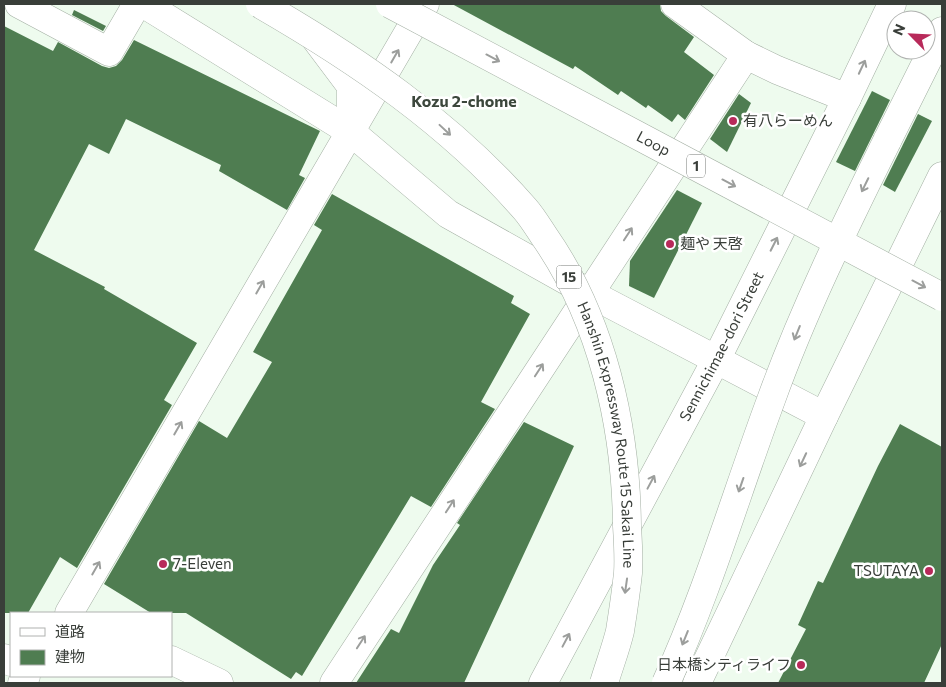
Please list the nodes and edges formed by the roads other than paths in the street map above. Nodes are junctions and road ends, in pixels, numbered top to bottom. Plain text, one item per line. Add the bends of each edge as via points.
1 (19, 4) edge
2 (137, 4) edge
3 (144, 4) edge
4 (260, 4) edge
5 (282, 4) edge
6 (390, 4) edge
7 (425, 4) edge
8 (675, 4) edge
9 (892, 4) edge
10 (942, 31) edge
11 (746, 56) junction
12 (847, 98) junction
13 (351, 132) junction
14 (942, 176) edge
15 (589, 293) junction
16 (942, 297) edge
17 (716, 360) junction
18 (824, 416) junction
19 (73, 612) edge
20 (172, 660) edge
21 (219, 683) edge
22 (334, 683) edge
23 (543, 683) edge
24 (604, 683) edge
25 (666, 683) edge
26 (697, 683) edge

1 - 2 main road via 109,52
3 - 13 main road
4 -> 24 main road, Hanshin Expressway Route 15 Sakai Line / 15, bridge via 388,84 436,122 526,210 560,259 585,312 606,372 620,437 627,503 628,570 620,632
5 - 13 main road via 301,20 351,86
6 -> 16 main road, Loop / 1, bridge
13 -> 7 main road
8 - 11 main road
12 -> 9 main road, Sennichimae-dori Street
10 -> 25 main road, bridge via 827,261 800,324 698,607
11 - 12 main road
15 -> 11 main road
17 -> 12 main road, Sennichimae-dori Street
13 - 15 main road via 448,214
19 -> 13 main road
14 - 18 main road
15 - 17 main road
22 -> 15 main road
17 - 18 main road
23 -> 17 main road, Sennichimae-dori Street
18 -> 26 main road
20 - 21 main road

